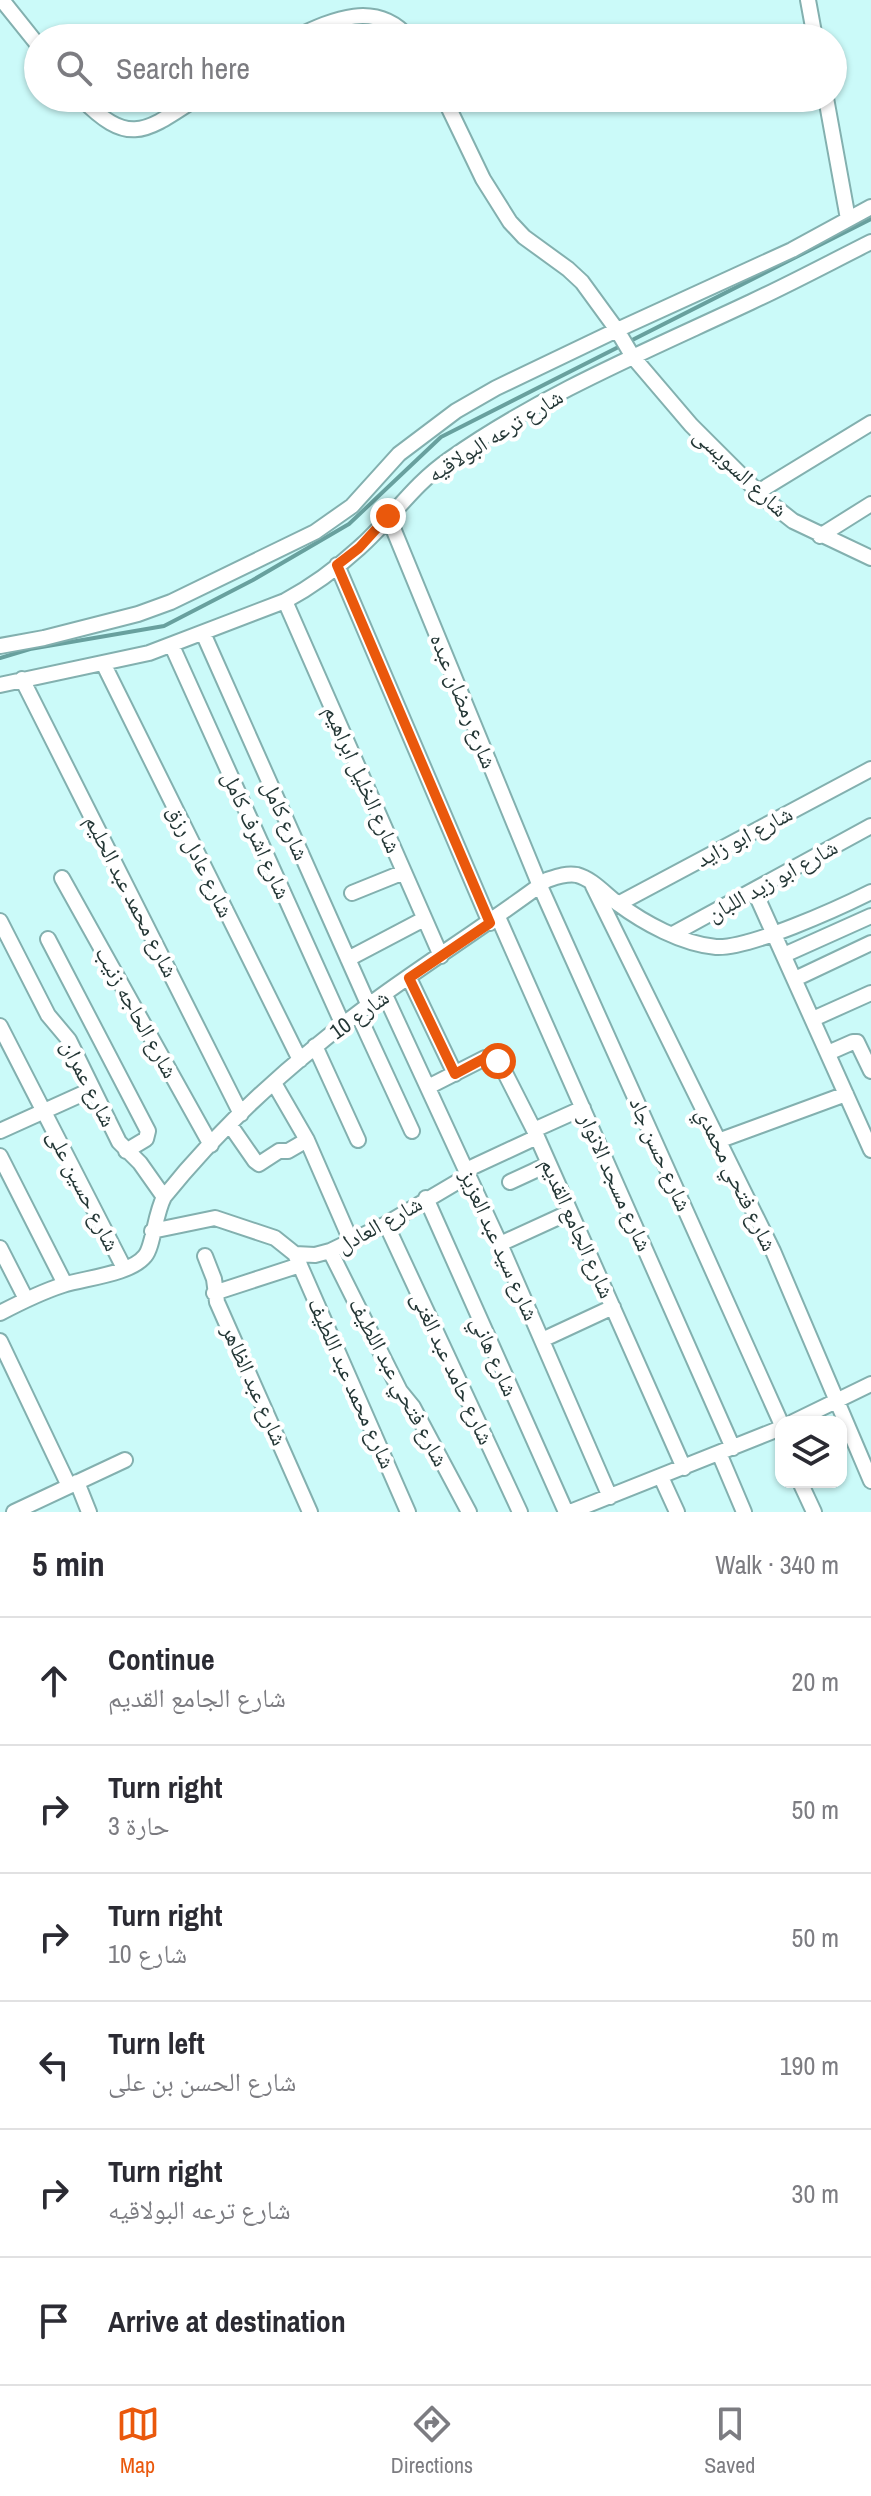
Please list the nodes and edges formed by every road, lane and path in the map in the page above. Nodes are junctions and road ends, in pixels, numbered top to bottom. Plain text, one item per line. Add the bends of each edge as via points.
1 (2, 0) edge
2 (808, 0) edge
3 (326, 24) edge
4 (396, 24) edge
5 (812, 24) edge
6 (24, 28) edge
7 (95, 112) edge
8 (175, 112) edge
9 (451, 112) edge
10 (829, 112) edge
11 (871, 207) edge
12 (848, 219) junction
13 (871, 242) edge
14 (618, 332) junction
15 (632, 354) junction
16 (871, 423) edge
17 (758, 492) junction
18 (871, 504) edge
19 (388, 516) junction
20 (820, 536) junction
21 (871, 558) edge
22 (337, 565) junction
23 (285, 601) junction
24 (203, 633) junction
25 (0, 646) edge
26 (172, 646) junction
27 (103, 663) junction
28 (22, 679) junction
29 (0, 685) edge
30 (871, 769) edge
31 (871, 826) edge
32 (404, 872) junction
33 (62, 878) dead end
34 (592, 882) junction
35 (540, 886) junction
36 (754, 890) junction
37 (871, 892) edge
38 (352, 893) dead end
39 (618, 904) junction
40 (871, 916) edge
41 (424, 919) junction
42 (494, 920) junction
43 (0, 921) edge
44 (774, 933) junction
45 (673, 934) junction
46 (48, 939) dead end
47 (871, 943) edge
48 (784, 955) junction
49 (441, 956) junction
50 (348, 959) junction
51 (409, 978) junction
52 (795, 979) junction
53 (871, 993) edge
54 (385, 995) junction
55 (363, 1010) junction
56 (813, 1019) junction
57 (343, 1025) junction
58 (0, 1026) edge
59 (315, 1046) junction
60 (828, 1053) junction
61 (300, 1060) junction
62 (869, 1062) edge
63 (455, 1074) junction
64 (274, 1083) junction
65 (428, 1087) junction
66 (93, 1089) junction
67 (846, 1094) junction
68 (583, 1108) junction
69 (44, 1111) junction
70 (241, 1114) junction
71 (230, 1125) junction
72 (0, 1131) edge
73 (412, 1131) dead end
74 (536, 1134) junction
75 (307, 1140) junction
76 (358, 1140) dead end
77 (718, 1141) junction
78 (211, 1145) junction
79 (871, 1150) edge
80 (126, 1151) junction
81 (0, 1156) edge
82 (549, 1164) junction
83 (468, 1172) junction
84 (510, 1182) dead end
85 (164, 1197) junction
86 (426, 1198) junction
87 (570, 1212) junction
88 (386, 1224) junction
89 (152, 1231) junction
90 (351, 1241) junction
91 (500, 1244) junction
92 (0, 1248) edge
93 (330, 1251) junction
94 (295, 1255) junction
95 (205, 1256) dead end
96 (124, 1268) junction
97 (65, 1284) junction
98 (214, 1293) junction
99 (26, 1299) junction
100 (613, 1307) junction
101 (0, 1313) edge
102 (542, 1340) junction
103 (0, 1341) edge
104 (871, 1384) edge
105 (837, 1401) junction
106 (806, 1416) edge
107 (775, 1419) edge
108 (775, 1432) edge
109 (733, 1448) junction
110 (719, 1453) junction
111 (125, 1460) dead end
112 (684, 1468) junction
113 (661, 1477) junction
114 (871, 1481) edge
115 (73, 1484) junction
116 (803, 1488) edge
117 (610, 1497) junction
118 (14, 1512) edge
119 (89, 1512) edge
120 (310, 1512) edge
121 (408, 1512) edge
122 (469, 1512) edge
123 (520, 1512) edge
124 (568, 1512) edge
125 (677, 1512) edge
126 (744, 1512) edge
127 (814, 1512) edge

1 - 6 street
2 - 5 street
3 - 4 street via 363,12
7 - 8 street via 116,127 132,130
9 - 14 street via 510,222 568,269
10 - 12 street
11 - 12 street, شارع ترعه البولاقيه
12 - 14 street, شارع ترعه البولاقيه
13 - 15 street, شارع ترعه البولاقيه
14 - 15 street, شارع السويسى
14 - 25 street, شارع ترعه البولاقيه via 456,411 399,454 352,506 315,532 138,614
15 - 17 street, شارع السويسى via 691,425
15 - 19 street, شارع ترعه البولاقيه via 450,458
16 - 17 street
17 - 20 street, شارع السويسى
18 - 20 street
19 - 22 street, شارع ترعه البولاقيه
19 - 35 street, شارع رمضان عبده
20 - 21 street, شارع السويسى
22 - 23 street, شارع ترعه البولاقيه
22 - 42 street, شارع مسجد الانوار
23 - 24 street, شارع ترعه البولاقيه
23 - 32 street, شارع الخليل ابراهيم
24 - 26 street, شارع ترعه البولاقيه
24 - 50 street, شارع كامل
26 - 27 street, شارع ترعه البولاقيه
26 - 57 street, شارع اشرف كامل
27 - 28 street, شارع ترعه البولاقيه
27 - 61 street, شارع عادل رزق
28 - 29 street, شارع ترعه البولاقيه
28 - 70 street, شارع محمد عبد الحليم
30 - 39 street, شارع ابو زايد
31 - 36 street, شارع ابو زيد اللبان
32 - 38 street
32 - 41 street, شارع الخليل ابراهيم
33 - 78 street, شارع الحاجه زنيب
34 - 35 street, شارع 10 via 561,875
34 - 39 street
34 - 77 street, شارع فتحي محمدي
35 - 42 street, شارع 10
35 - 107 street, شارع حسن جاد
36 - 44 street
36 - 45 street, شارع ابو زيد اللبان
37 - 44 street
39 - 45 street
40 - 48 street
41 - 49 street, شارع الخليل ابراهيم
41 - 50 street
42 - 49 street, شارع 10
42 - 68 street, شارع مسجد الانوار
43 - 66 street, شارع عمران
44 - 45 street via 717,947
44 - 48 street
46 - 80 street via 148,1131 146,1139
47 - 52 street
48 - 52 street
49 - 51 street, شارع 10
50 - 55 street, شارع كامل
51 - 54 street, شارع 10
51 - 63 street
52 - 56 street
53 - 56 street
54 - 55 street, شارع 10
54 - 65 street, شارع سيد عبد العزيز
55 - 57 street, شارع 10
55 - 73 street, شارع كامل
56 - 60 street
57 - 59 street, شارع 10
58 - 69 street, شارع حسين على
59 - 61 street, شارع 10
59 - 76 street
60 - 62 street via 853,1042
60 - 67 street
61 - 64 street, شارع 10
63 - 65 street, شارع الجامع القديم
63 - 74 street, شارع الجامع القديم via 485,1058 498,1061
64 - 70 street, شارع 10
64 - 75 street
65 - 83 street, شارع سيد عبد العزيز
66 - 69 street
66 - 80 street, شارع عمران
67 - 77 street
67 - 79 street
68 - 74 street, شارع العادل
68 - 109 street, شارع مسجد الانوار
69 - 72 street
69 - 96 street, شارع حسين على
70 - 71 street, شارع 10
71 - 75 street via 259,1164
71 - 78 street, شارع 10
74 - 82 street, شارع الجامع القديم
74 - 83 street, شارع العادل
75 - 90 street
77 - 105 street, شارع فتحي محمدي via 773,1251
78 - 85 street, شارع 10
80 - 85 street, شارع عمران
81 - 97 street
82 - 84 street
82 - 87 street, شارع الجامع القديم
83 - 86 street, شارع العادل
83 - 91 street, شارع سيد عبد العزيز
85 - 89 street, شارع 10
86 - 88 street, شارع العادل
86 - 124 street, شارع هاني
87 - 91 street
87 - 100 street, شارع الجامع القديم
88 - 90 street, شارع العادل
88 - 123 street, شارع حامد عبد الغنى
89 - 94 street via 215,1218 275,1238
89 - 96 street, شارع 10 via 144,1258
90 - 93 street, شارع العادل
91 - 102 street, شارع سيد عبد العزيز
92 - 99 street
93 - 94 street, شارع العادل
93 - 122 street, شارع فتحي عبد اللطيف via 400,1391
94 - 98 street, شارع العادل
94 - 121 street, شارع محمد عبد اللطيف
95 - 98 street, شارع عبد الظاهر
96 - 97 street, شارع 10
97 - 99 street, شارع 10
98 - 120 street, شارع عبد الظاهر
99 - 101 street, شارع 10
100 - 102 street
100 - 112 street, شارع الجامع القديم
102 - 117 street, شارع سيد عبد العزيز
103 - 115 street
104 - 105 street
105 - 106 street
105 - 114 street, شارع فتحي محمدي
108 - 109 street
109 - 110 street
110 - 112 street
110 - 126 street
111 - 115 street
112 - 113 street
113 - 117 street
113 - 125 street
115 - 118 street
115 - 119 street
116 - 127 street
117 - 124 street

